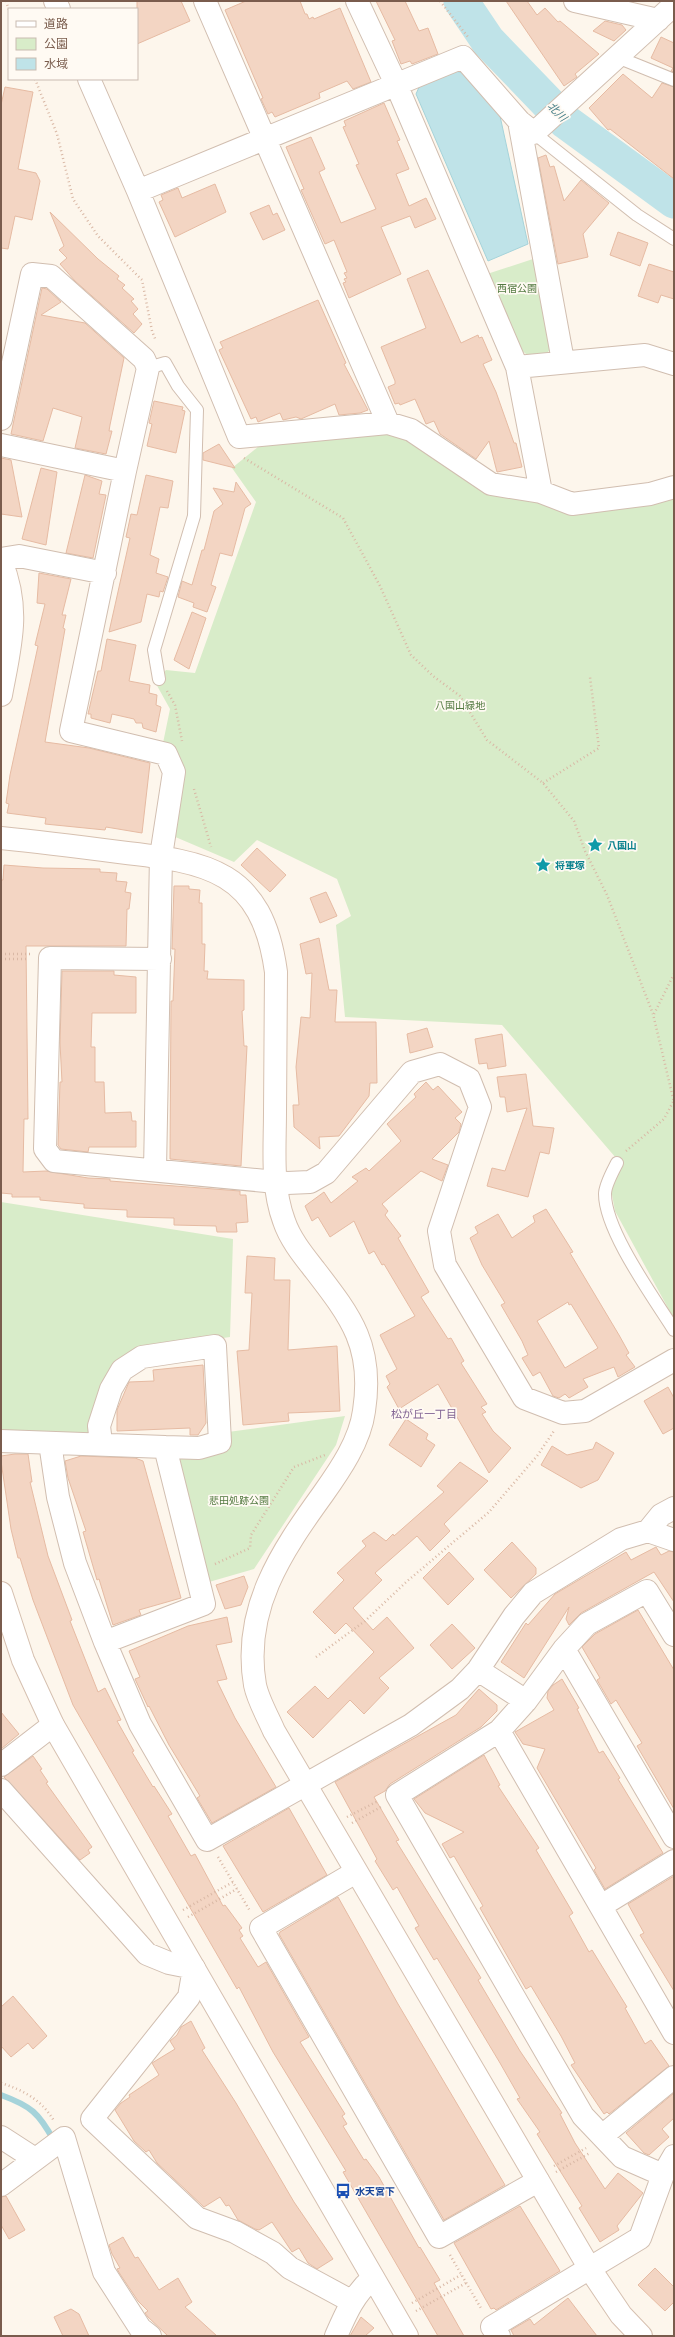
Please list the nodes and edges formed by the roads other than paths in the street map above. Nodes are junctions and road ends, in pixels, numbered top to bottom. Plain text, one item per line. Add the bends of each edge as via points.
1 (205, 1) edge
2 (357, 1) edge
3 (575, 1) edge
4 (674, 5) edge
5 (658, 20) junction
6 (617, 57) junction
7 (89, 80) edge
8 (674, 80) edge
9 (396, 84) junction
10 (532, 126) junction
11 (266, 138) junction
12 (138, 191) junction
13 (674, 239) edge
14 (563, 361) junction
15 (674, 364) edge
16 (157, 366) junction
17 (517, 367) junction
18 (1, 419) edge
19 (388, 423) junction
20 (1, 445) edge
21 (125, 471) junction
22 (674, 487) edge
23 (541, 492) junction
24 (1, 560) edge
25 (105, 573) junction
26 (159, 679) dead end
27 (1, 691) edge
28 (1, 838) edge
29 (161, 856) junction
30 (160, 958) junction
31 (617, 1163) road end
32 (155, 1170) junction
33 (275, 1183) junction
34 (674, 1330) edge
35 (674, 1360) edge
36 (1, 1441) edge
37 (50, 1443) junction
38 (100, 1443) junction
39 (165, 1447) junction
40 (674, 1508) edge
41 (648, 1531) junction
42 (674, 1540) edge
43 (1, 1593) edge
44 (674, 1635) edge
45 (105, 1642) junction
46 (564, 1649) junction
47 (478, 1670) junction
48 (526, 1702) junction
49 (53, 1725) junction
50 (499, 1732) junction
51 (1, 1765) edge
52 (306, 1784) junction
53 (1, 1790) edge
54 (674, 1837) edge
55 (674, 1861) edge
56 (356, 1872) junction
57 (601, 1906) junction
58 (194, 1968) junction
59 (674, 2034) edge
60 (674, 2077) edge
61 (602, 2136) junction
62 (1, 2137) edge
63 (674, 2156) edge
64 (35, 2159) junction
65 (548, 2174) junction
66 (662, 2175) junction
67 (1, 2185) edge
68 (590, 2269) junction
69 (373, 2278) junction
70 (351, 2301) junction
71 (495, 2332) edge
72 (140, 2333) edge
73 (336, 2336) edge
74 (407, 2336) edge
75 (642, 2336) edge

1 - 11 street
2 - 9 street
3 - 5 street
4 - 5 street
5 - 6 street
6 - 8 lane
6 - 10 street via 570,100
7 - 12 street
9 - 10 street via 463,57
9 - 11 street
9 - 17 street
10 - 13 lane via 637,215
10 - 14 street
11 - 12 street
11 - 19 street
12 - 19 street via 239,437
14 - 15 street via 645,355
14 - 17 street
16 - 18 street via 144,359 51,276 32,274
16 - 21 street
16 - 26 lane via 178,386 197,410 194,516 154,650
17 - 23 street
19 - 23 street via 411,430 492,484
20 - 21 street
21 - 25 street
22 - 23 street via 650,494 572,504
24 - 25 street via 19,556
24 - 27 street via 7,576 13,628
25 - 29 street via 71,731 166,754 174,772
28 - 29 street
29 - 30 street
29 - 33 street via 205,866 232,881 253,903 266,926 273,947 276,972
30 - 32 street
30 - 32 street via 50,958 45,1149 54,1161
31 - 34 lane via 604,1193 608,1215 626,1252
32 - 33 street
33 - 35 street via 310,1182 326,1173 412,1072 440,1064 469,1079 480,1107 439,1231 445,1266 524,1398 563,1413 585,1411
33 - 52 street via 284,1222 297,1246 346,1311 360,1338 366,1368 364,1411 356,1439 341,1469 299,1527 273,1569 258,1608 254,1652 255,1686 274,1731
36 - 37 street
37 - 38 street
37 - 45 street via 58,1497 75,1563
38 - 39 street
38 - 39 street via 99,1426 111,1389 122,1370 142,1357 215,1346 220,1442 199,1448
39 - 45 street via 204,1604
40 - 41 street via 661,1515
41 - 42 street
41 - 47 street via 621,1539 533,1593 514,1616
43 - 49 street via 24,1660
44 - 46 street via 647,1591 587,1624
45 - 52 street via 140,1724 208,1840
46 - 48 street
46 - 54 street
47 - 48 street
47 - 52 street via 460,1689 411,1725
48 - 50 street
49 - 51 street
49 - 58 street
50 - 57 street
50 - 61 street via 397,1795 583,2116
52 - 56 street
53 - 58 street via 147,1954 169,1963
55 - 57 street
56 - 65 street
56 - 65 street via 261,1928 439,2237
57 - 59 street
58 - 69 street
58 - 70 street via 189,1997 92,2119 197,2218 235,2232 273,2253 290,2268
60 - 61 street
61 - 66 street via 622,2157
62 - 64 street
63 - 66 street
64 - 67 street
64 - 72 street via 64,2138 104,2272
65 - 68 street
66 - 68 street via 640,2238
68 - 71 street
68 - 75 street via 621,2315
69 - 70 street
69 - 74 street
70 - 73 street

